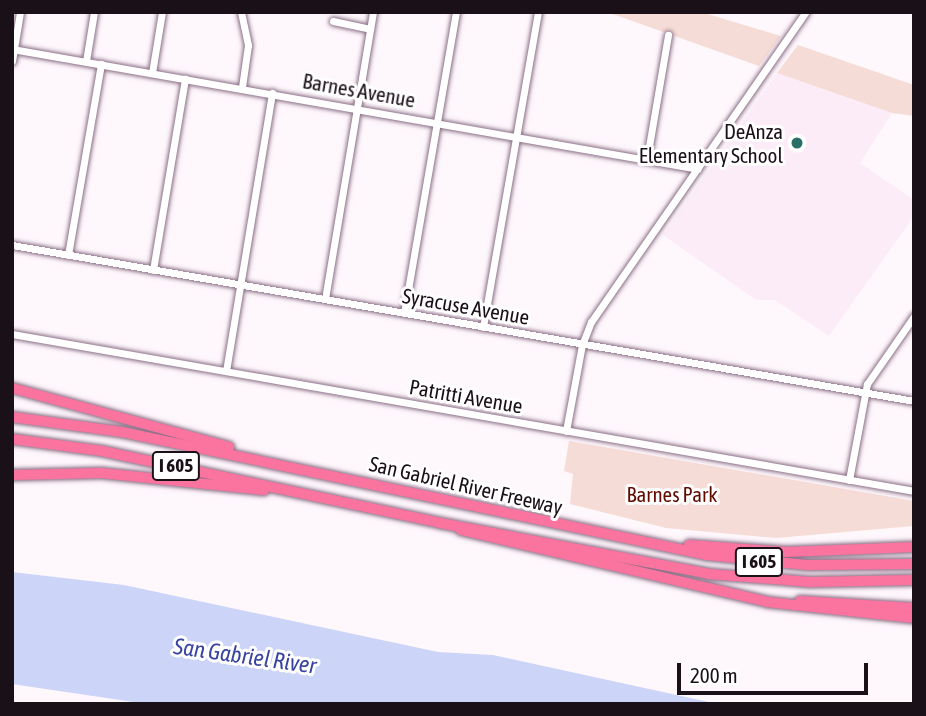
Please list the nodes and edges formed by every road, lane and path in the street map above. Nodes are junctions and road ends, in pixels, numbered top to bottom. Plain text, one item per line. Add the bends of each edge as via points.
1 (20, 12) edge
2 (94, 12) edge
3 (162, 12) edge
4 (241, 12) edge
5 (373, 12) edge
6 (456, 12) edge
7 (538, 12) edge
8 (806, 12) edge
9 (333, 21) dead end
10 (370, 29) junction
11 (668, 35) dead end
12 (13, 50) edge
13 (12, 61) edge
14 (86, 61) junction
15 (101, 64) junction
16 (152, 73) junction
17 (185, 79) junction
18 (242, 87) junction
19 (272, 93) junction
20 (357, 107) junction
21 (437, 120) junction
22 (516, 135) junction
23 (647, 158) junction
24 (698, 169) junction
25 (12, 245) edge
26 (68, 255) junction
27 (153, 270) junction
28 (240, 286) junction
29 (324, 299) junction
30 (404, 313) junction
31 (914, 316) edge
32 (483, 327) junction
33 (12, 334) edge
34 (582, 345) junction
35 (226, 371) junction
36 (12, 388) edge
37 (864, 393) junction
38 (914, 401) edge
39 (12, 417) edge
40 (566, 431) junction
41 (12, 439) edge
42 (302, 468) junction
43 (12, 475) edge
44 (849, 480) junction
45 (914, 491) edge
46 (339, 500) junction
47 (440, 523) junction
48 (606, 536) junction
49 (914, 545) edge
50 (914, 564) edge
51 (914, 580) edge
52 (742, 595) junction
53 (914, 608) edge
54 (914, 618) edge

1 - 12 street
2 - 14 street
3 - 16 street
4 - 18 street via 248,46
5 - 10 street
6 - 21 street
7 - 22 street
8 - 24 street
9 - 10 street
10 - 20 street
11 - 23 street
12 - 13 street
12 - 14 street, Barnes Avenue
14 - 15 street, Barnes Avenue
15 - 16 street, Barnes Avenue
15 - 26 street
16 - 17 street, Barnes Avenue
17 - 18 street, Barnes Avenue
17 - 27 street
18 - 19 street, Barnes Avenue
19 - 20 street, Barnes Avenue
19 - 28 street
20 - 21 street, Barnes Avenue
20 - 29 street
21 - 22 street, Barnes Avenue
21 - 30 street
22 - 23 street, Barnes Avenue
22 - 32 street
23 - 24 street, Barnes Avenue
24 - 34 street via 591,322
25 - 26 street, Syracuse Avenue
26 - 27 street, Syracuse Avenue
27 - 28 street, Syracuse Avenue
28 - 29 street, Syracuse Avenue
28 - 35 street
29 - 30 street, Syracuse Avenue
30 - 32 street, Syracuse Avenue
31 - 37 street
32 - 34 street, Syracuse Avenue
33 - 35 street, Patritti Avenue
34 - 37 street, Syracuse Avenue
34 - 40 street
35 - 40 street, Patritti Avenue
36 - 42 highway
37 - 38 street, Syracuse Avenue
37 - 44 street
39 - 42 highway, San Gabriel River Freeway / I 605 via 122,432
40 - 44 street, Patritti Avenue
41 - 46 highway, San Gabriel River Freeway / I 605 via 102,451
42 - 48 highway, San Gabriel River Freeway / I 605
43 - 46 highway via 101,473
44 - 45 street, Patritti Avenue
46 - 47 highway, San Gabriel River Freeway / I 605
47 - 51 highway, San Gabriel River Freeway / I 605 via 709,574 810,582
47 - 52 highway via 484,538
48 - 49 highway via 756,552
48 - 50 highway, San Gabriel River Freeway / I 605 via 764,562
52 - 53 highway
52 - 54 highway via 825,611

